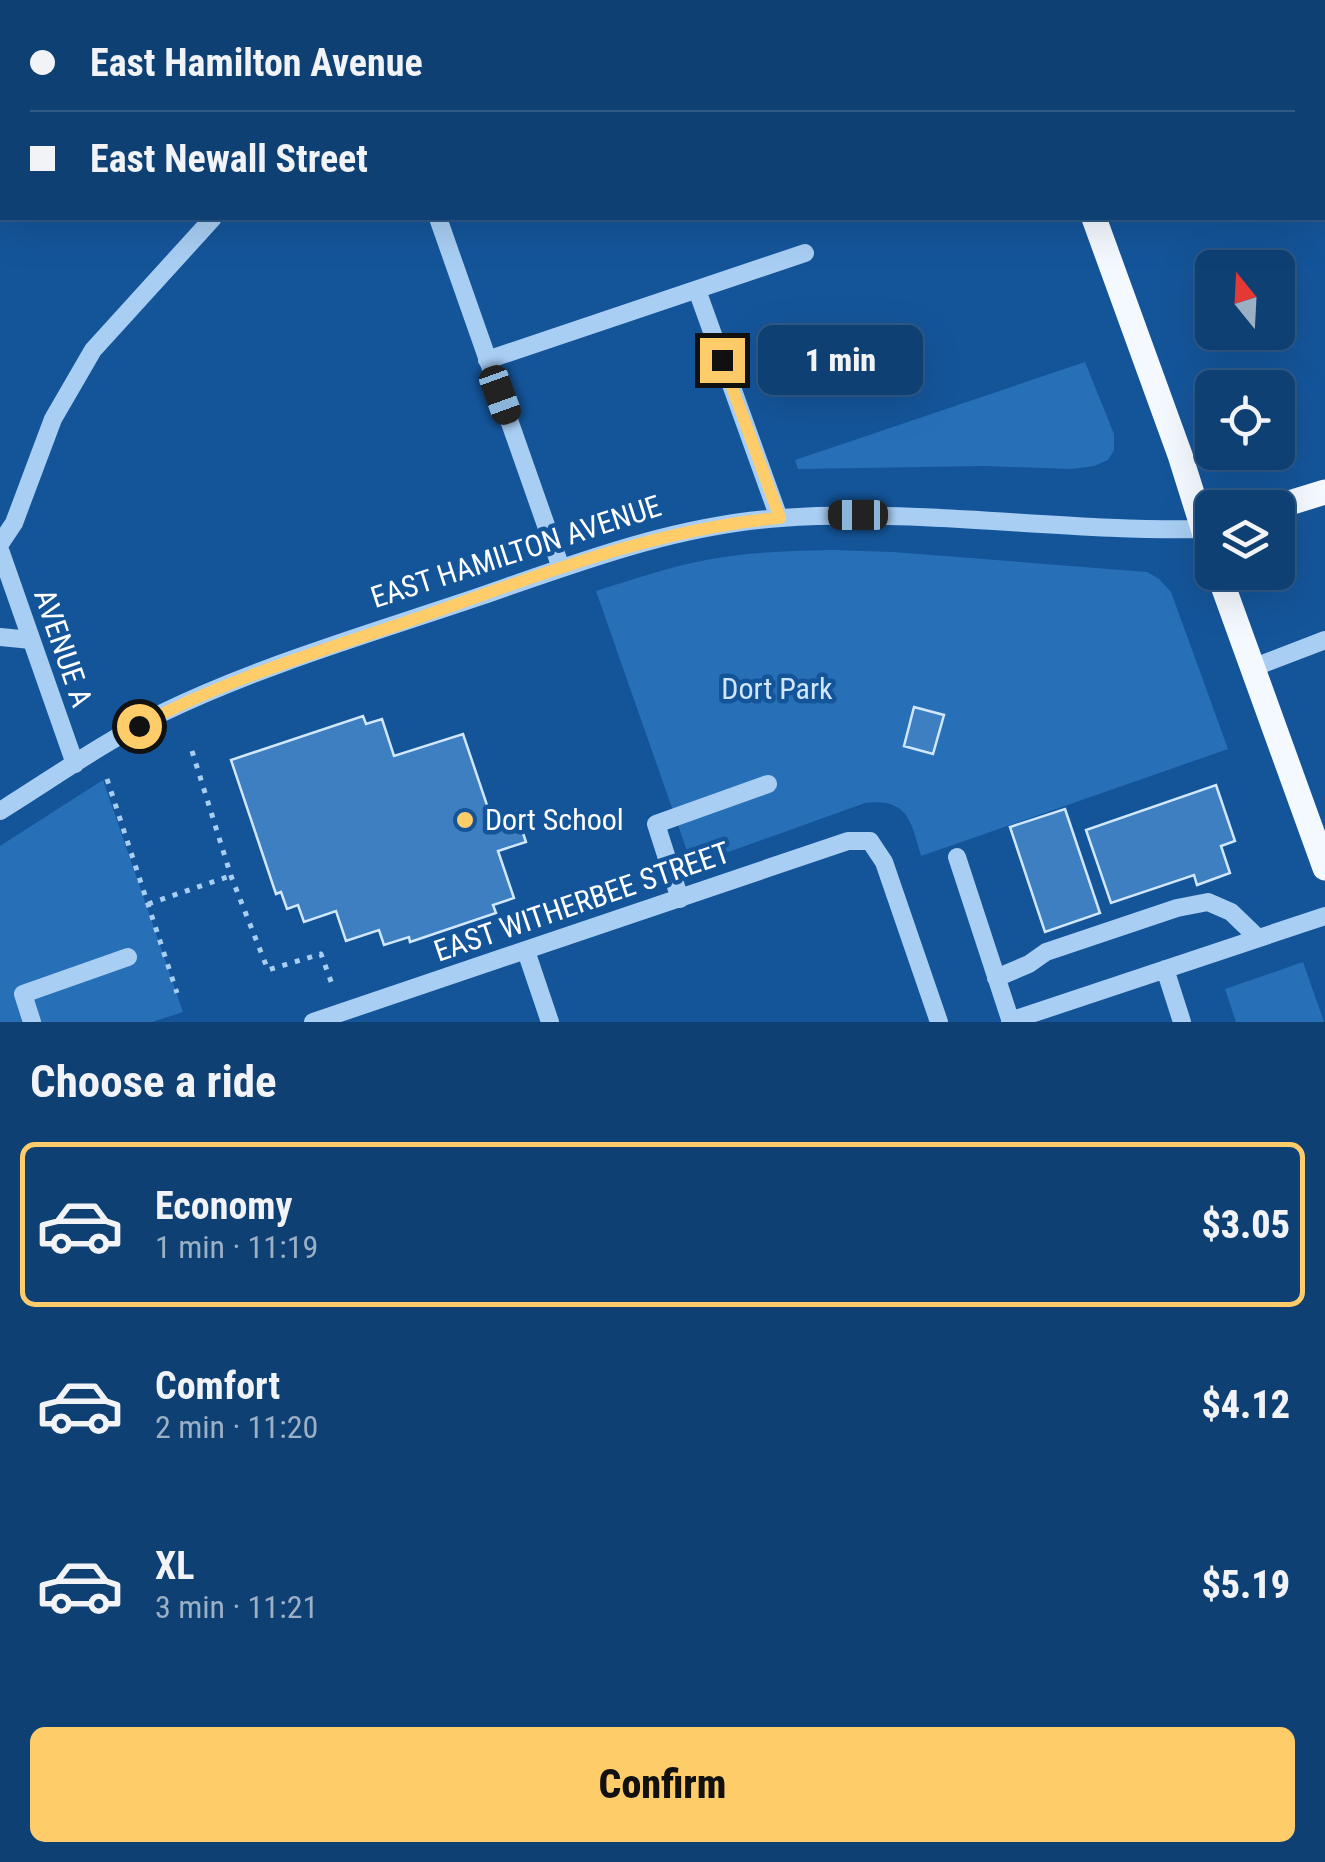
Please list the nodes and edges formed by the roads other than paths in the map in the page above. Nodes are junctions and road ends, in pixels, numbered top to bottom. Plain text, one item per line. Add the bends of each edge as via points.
1 (211, 220) edge
2 (439, 220) edge
3 (1095, 220) edge
4 (804, 254) dead end
5 (697, 290) junction
6 (487, 360) junction
7 (1325, 492) edge
8 (1195, 493) edge
9 (1295, 501) edge
10 (780, 518) junction
11 (1195, 528) edge
12 (0, 547) edge
13 (561, 568) junction
14 (1224, 590) edge
15 (0, 637) edge
16 (31, 640) junction
17 (1325, 640) edge
18 (1252, 668) junction
19 (75, 764) junction
20 (768, 784) dead end
21 (0, 811) edge
22 (1322, 851) edge
23 (957, 857) dead end
24 (680, 899) junction
25 (1325, 916) edge
26 (1258, 938) junction
27 (526, 951) junction
28 (128, 957) dead end
29 (1165, 969) junction
30 (996, 978) junction
31 (32, 1022) edge
32 (314, 1022) edge
33 (550, 1022) edge
34 (938, 1022) edge
35 (1011, 1022) edge
36 (1182, 1022) edge

1 - 12 street via 93,350 53,419
2 - 6 street
3 - 8 main road
4 - 5 street
5 - 6 street
5 - 10 street
6 - 13 street
7 - 9 main road
10 - 11 street, EAST HAMILTON AVENUE via 889,515
10 - 13 street, EAST HAMILTON AVENUE via 686,531
12 - 16 street, AVENUE A
13 - 19 street, EAST HAMILTON AVENUE via 208,693
14 - 18 main road
15 - 16 street
16 - 19 street, AVENUE A
17 - 18 street
18 - 22 main road
19 - 21 street, EAST HAMILTON AVENUE
20 - 24 street via 656,824
23 - 30 street
24 - 27 street, EAST WITHERBEE STREET
24 - 34 street, EAST WITHERBEE STREET via 848,841 870,842 884,862
25 - 26 street
26 - 29 street
26 - 30 street via 1232,912 1208,902 1046,952
27 - 32 street, EAST WITHERBEE STREET
27 - 33 street
28 - 31 street via 23,994
29 - 35 street
29 - 36 street
30 - 35 street

